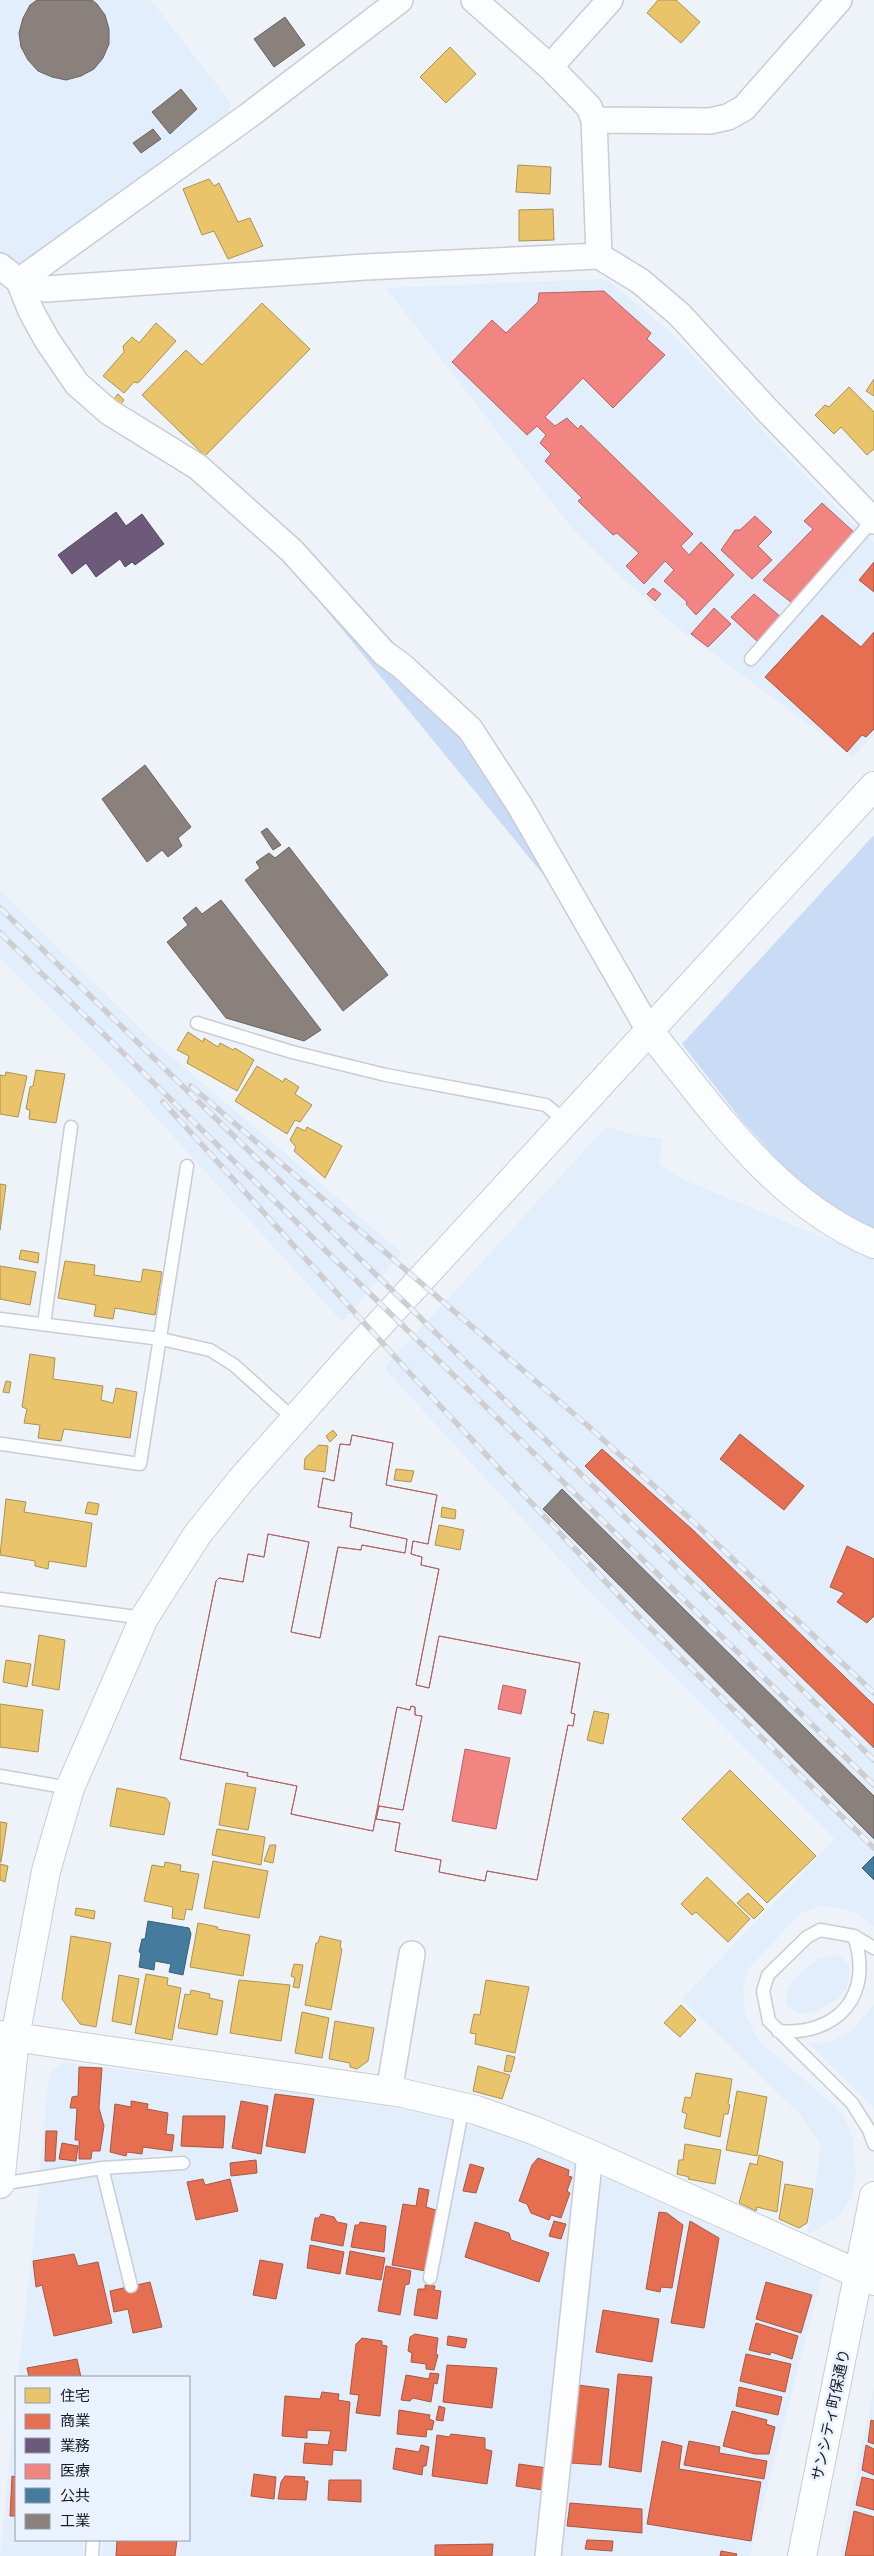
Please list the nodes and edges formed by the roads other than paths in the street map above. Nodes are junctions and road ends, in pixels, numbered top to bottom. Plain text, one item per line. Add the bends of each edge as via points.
1 (400, 0) edge
2 (474, 0) edge
3 (610, 0) edge
4 (839, 0) edge
5 (550, 67) junction
6 (594, 120) junction
7 (599, 256) junction
8 (9, 273) edge
9 (873, 521) edge
10 (750, 659) dead end
11 (874, 786) edge
12 (197, 1022) dead end
13 (650, 1032) junction
14 (566, 1122) junction
15 (71, 1127) dead end
16 (187, 1166) dead end
17 (874, 1244) edge
18 (0, 1319) edge
19 (44, 1324) junction
20 (161, 1339) junction
21 (294, 1419) junction
22 (2, 1444) dead end
23 (0, 1598) edge
24 (144, 1618) junction
25 (0, 1776) edge
26 (70, 1788) junction
27 (854, 1936) junction
28 (874, 1948) edge
29 (412, 1954) dead end
30 (778, 2032) junction
31 (8, 2036) edge
32 (389, 2092) junction
33 (463, 2106) junction
34 (874, 2144) edge
35 (590, 2154) junction
36 (183, 2163) dead end
37 (102, 2168) junction
38 (0, 2184) edge
39 (874, 2196) edge
40 (430, 2278) dead end
41 (867, 2278) edge
42 (131, 2286) dead end
43 (93, 2541) edge
44 (92, 2556) edge
45 (548, 2556) edge
46 (802, 2556) edge

1 - 8 street via 248,116
2 - 5 street
3 - 5 street
4 - 6 street via 744,108 728,117 710,121
5 - 6 street via 589,107
6 - 7 street
7 - 8 street via 365,267 46,289
7 - 9 street via 640,281 680,315
8 - 13 street via 47,340 77,384 109,412 198,467 292,551 384,653 470,729 520,806
9 - 10 lane
11 - 13 street
12 - 14 lane via 292,1052 386,1075 546,1105
13 - 14 street
13 - 17 street via 728,1131 756,1161 822,1214
14 - 21 street
15 - 19 lane
16 - 20 lane
18 - 19 lane
19 - 20 lane
20 - 21 lane via 210,1350 234,1365
20 - 22 lane via 140,1464
21 - 24 street via 197,1535
23 - 24 lane
24 - 26 street
25 - 26 lane
26 - 31 street via 46,1872
27 - 28 lane
27 - 30 lane via 862,1950 864,1964 858,2001 839,2019 827,2025 793,2033
27 - 30 lane via 820,1930 808,1937 768,1975 763,1991 765,2008 769,2021
29 - 32 street
30 - 34 lane via 852,2102 870,2130
31 - 32 street
31 - 38 street
32 - 33 street
33 - 35 street
33 - 40 lane
35 - 41 street
35 - 45 street
36 - 37 lane
37 - 38 lane
37 - 42 lane
39 - 41 street, サンシティ町保通り
41 - 46 street, サンシティ町保通り
43 - 44 lane

